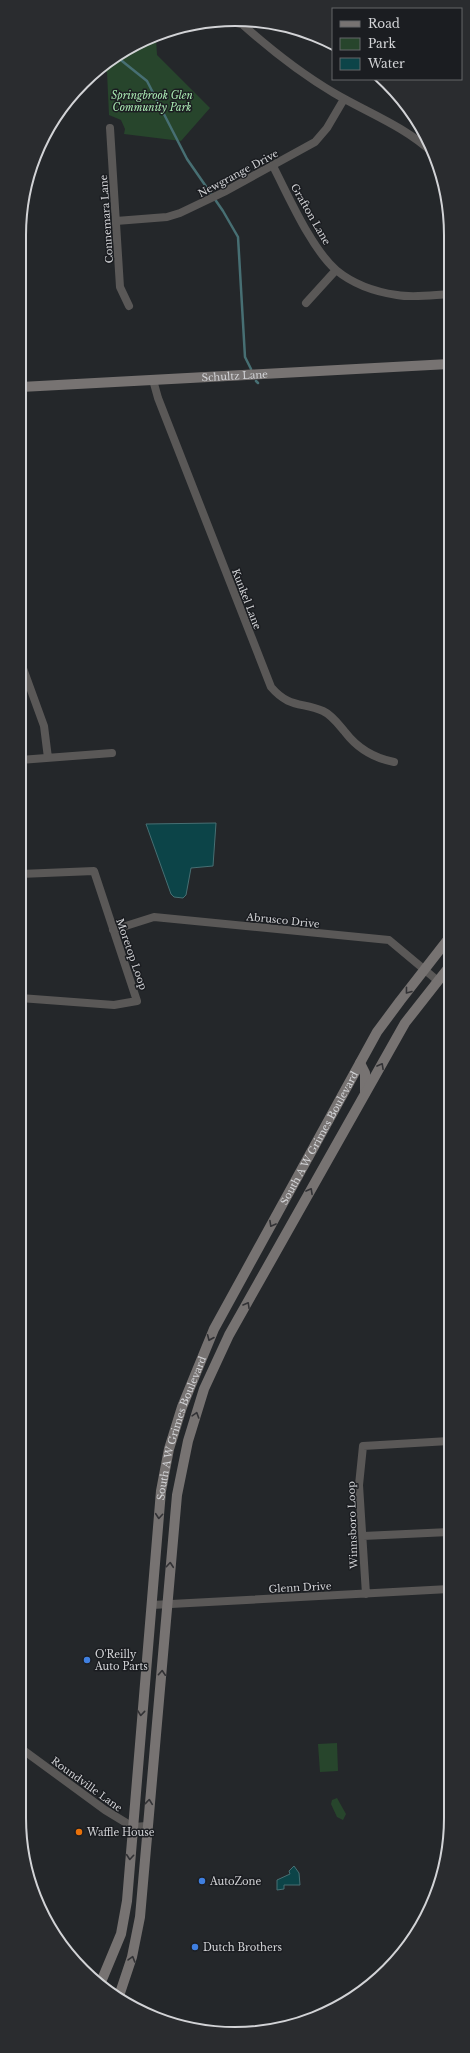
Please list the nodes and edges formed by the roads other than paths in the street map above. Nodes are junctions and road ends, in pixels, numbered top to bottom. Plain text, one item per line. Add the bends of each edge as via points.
1 (244, 26) edge
2 (344, 99) junction
3 (110, 128) dead end
4 (424, 146) edge
5 (273, 166) junction
6 (116, 221) junction
7 (336, 270) junction
8 (444, 294) edge
9 (306, 303) dead end
10 (129, 306) dead end
11 (444, 364) edge
12 (152, 380) junction
13 (26, 386) edge
14 (26, 676) edge
15 (112, 754) dead end
16 (48, 758) junction
17 (26, 760) edge
18 (394, 762) dead end
19 (26, 874) edge
20 (113, 930) junction
21 (444, 944) edge
22 (424, 970) junction
23 (444, 973) edge
24 (438, 981) junction
25 (26, 998) edge
26 (360, 1063) junction
27 (365, 1097) junction
28 (242, 1278) junction
29 (257, 1286) junction
30 (190, 1385) junction
31 (204, 1389) junction
32 (444, 1441) edge
33 (444, 1532) edge
34 (363, 1536) junction
35 (444, 1589) edge
36 (366, 1594) junction
37 (167, 1604) junction
38 (152, 1605) junction
39 (26, 1752) edge
40 (147, 1826) junction
41 (133, 1827) junction
42 (104, 1978) edge
43 (120, 1993) edge

1 - 2 street via 299,72
2 - 4 street via 393,124
2 - 5 street, Newgrange Drive via 314,142
3 - 6 street, Connemara Lane
5 - 6 street, Newgrange Drive via 199,206 167,217
5 - 7 street, Grafton Lane via 311,236
6 - 10 street, Connemara Lane via 120,287
7 - 8 street, Grafton Lane via 375,291 398,295
7 - 9 street
11 - 12 main road, Schultz Lane
12 - 13 main road, Schultz Lane
12 - 18 street, Kunkel Lane via 271,687 280,697 294,704 324,711 339,723 363,751 379,759
14 - 16 street via 44,726
15 - 16 street
16 - 17 street
19 - 20 street, Moretop Loop via 94,871
20 - 22 street, Abrusco Drive via 154,917 389,940
20 - 25 street, Moretop Loop via 137,1001 114,1005
21 - 22 main road, South A W Grimes Boulevard
22 - 24 street, Abrusco Drive
22 -> 26 main road, South A W Grimes Boulevard via 378,1032
23 - 24 main road, South A W Grimes Boulevard
27 -> 24 main road, South A W Grimes Boulevard via 405,1023
26 - 27 main road via 366,1080
26 -> 28 main road, South A W Grimes Boulevard
29 -> 27 main road, South A W Grimes Boulevard
28 - 29 main road
28 -> 30 main road, South A W Grimes Boulevard via 214,1329
31 -> 29 main road, South A W Grimes Boulevard via 229,1335
30 - 31 main road
30 -> 38 main road, South A W Grimes Boulevard via 169,1449 161,1491
37 -> 31 main road, South A W Grimes Boulevard via 177,1495 188,1441
32 - 34 street, Winnsboro Loop via 363,1446 359,1485
33 - 34 street
34 - 36 street, Winnsboro Loop
35 - 36 street, Glenn Drive
36 - 37 street, Glenn Drive
37 - 38 street, Glenn Drive
40 -> 37 main road, South A W Grimes Boulevard
38 -> 41 main road, South A W Grimes Boulevard
39 - 41 street, Roundville Lane via 105,1810
40 - 41 street
43 -> 40 main road, South A W Grimes Boulevard via 138,1931
41 -> 42 main road, South A W Grimes Boulevard via 121,1934

